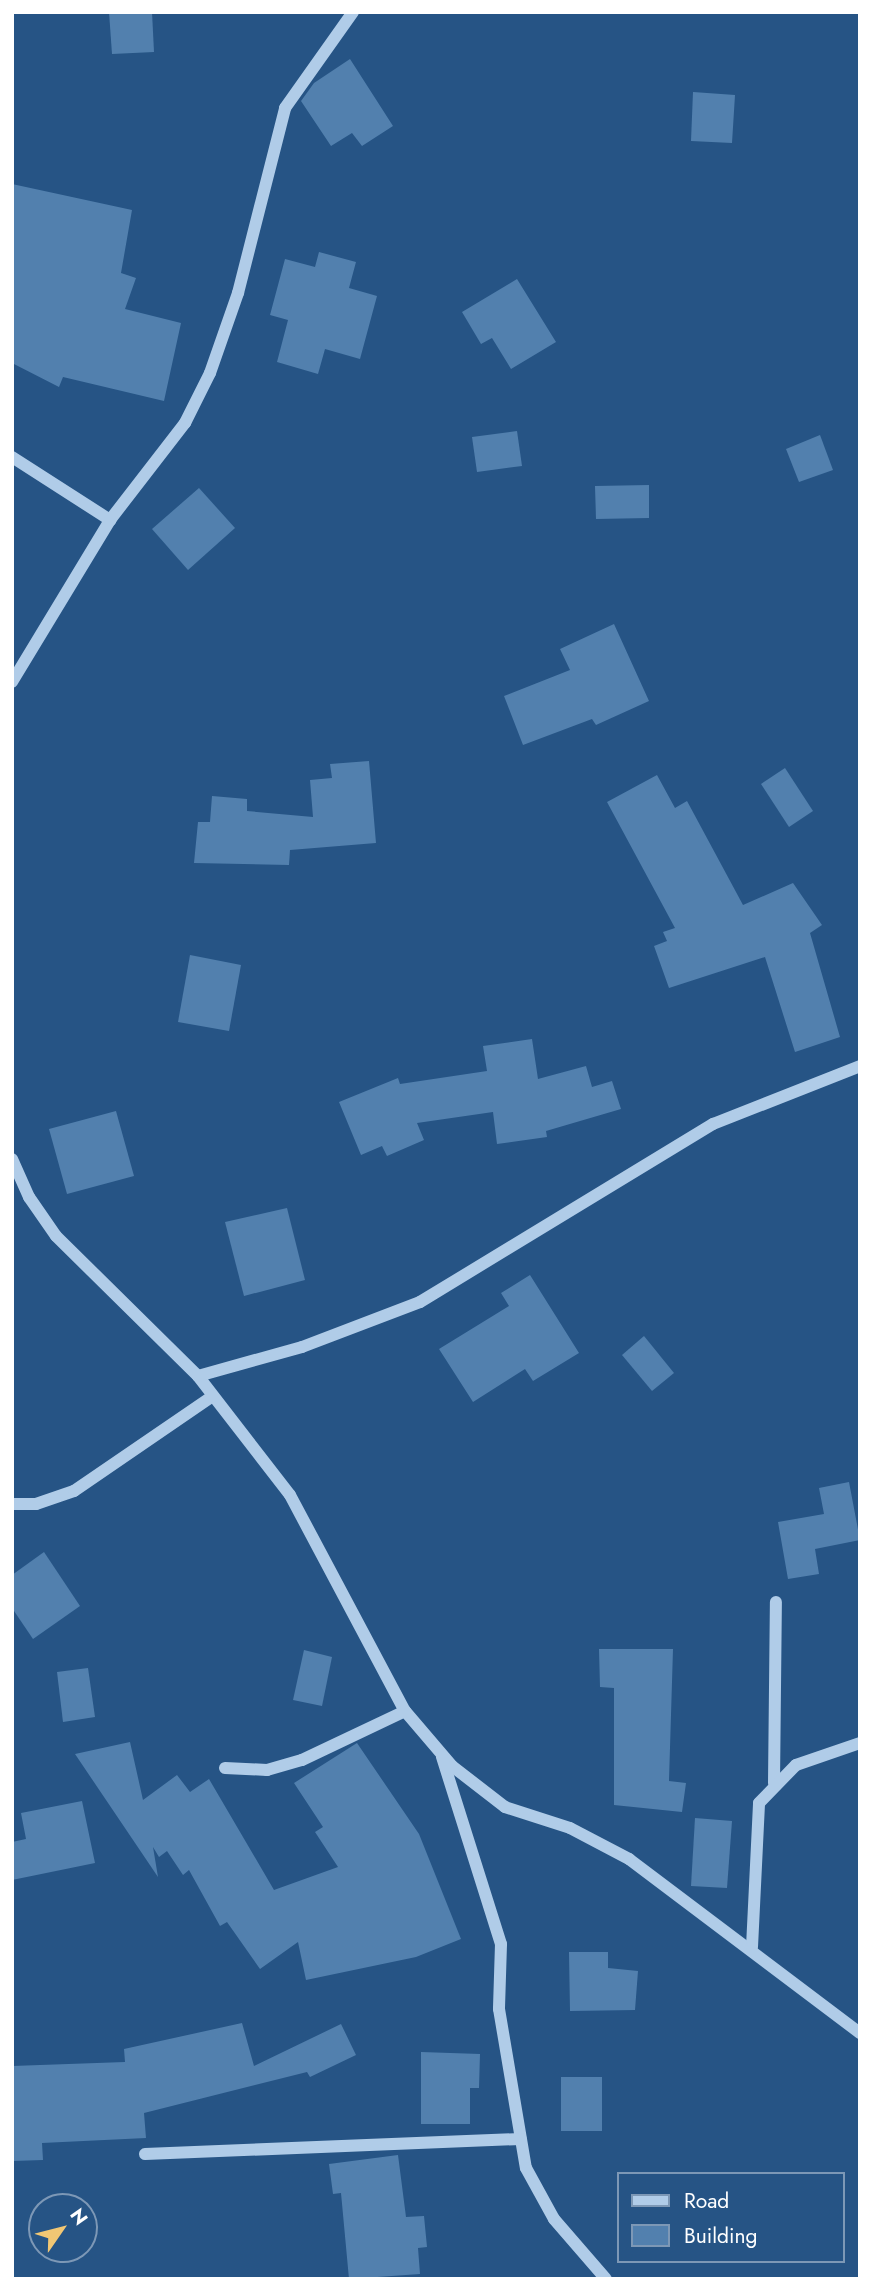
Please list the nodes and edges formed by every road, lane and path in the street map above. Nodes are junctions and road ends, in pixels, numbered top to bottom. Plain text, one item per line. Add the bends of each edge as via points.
1 (352, 12) edge
2 (12, 457) edge
3 (110, 520) junction
4 (12, 682) edge
5 (860, 1066) edge
6 (12, 1159) edge
7 (198, 1376) junction
8 (213, 1396) junction
9 (12, 1504) edge
10 (776, 1601) dead end
11 (405, 1711) junction
12 (860, 1743) edge
13 (441, 1753) junction
14 (225, 1768) dead end
15 (774, 1783) junction
16 (752, 1947) junction
17 (860, 2033) edge
18 (521, 2138) junction
19 (145, 2154) dead end
20 (606, 2279) edge

1 - 3 street via 285,108 238,293 211,373 185,423
2 - 3 street
3 - 4 street
5 - 7 street via 713,1124 616,1178 420,1302 302,1347
6 - 7 street via 29,1197 56,1236
7 - 8 street
8 - 9 street via 74,1491 36,1504
8 - 11 street via 290,1496
10 - 15 street
11 - 13 street
11 - 14 street via 302,1760 267,1770
12 - 15 street via 796,1765
13 - 16 street via 505,1807 570,1828 629,1859
13 - 18 street via 499,1932 503,1973 499,2009
15 - 16 street via 759,1803 754,1825
16 - 17 street
18 - 19 street
18 - 20 street via 537,2192

